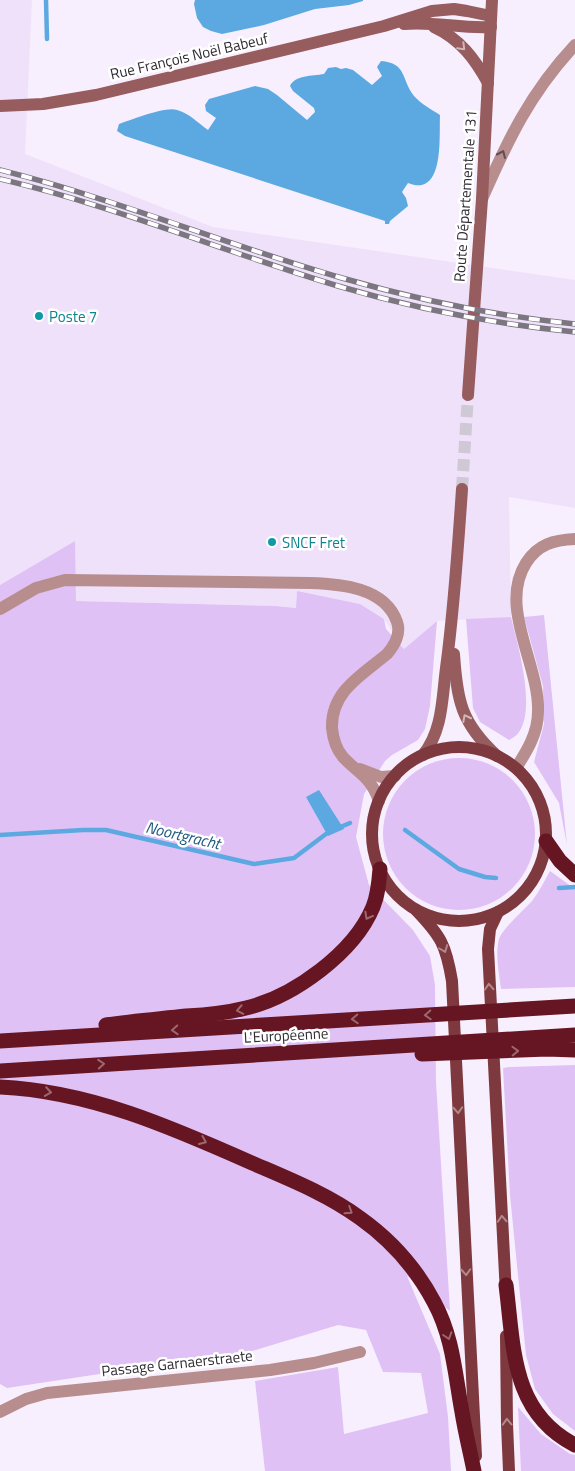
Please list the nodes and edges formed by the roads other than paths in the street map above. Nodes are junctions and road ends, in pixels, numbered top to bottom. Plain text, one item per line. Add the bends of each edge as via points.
1 (461, 0) edge
2 (492, 0) edge
3 (445, 10) junction
4 (491, 22) junction
5 (424, 23) junction
6 (384, 26) junction
7 (575, 45) edge
8 (488, 84) junction
9 (0, 106) edge
10 (482, 199) junction
11 (468, 395) tunnel mouth
12 (462, 489) tunnel mouth
13 (575, 539) edge
14 (0, 609) edge
15 (452, 623) junction
16 (423, 755) junction
17 (497, 756) junction
18 (349, 763) junction
19 (516, 768) junction
20 (395, 776) junction
21 (378, 801) junction
22 (546, 841) junction
23 (380, 870) junction
24 (575, 875) edge
25 (416, 910) junction
26 (498, 912) junction
27 (575, 1006) edge
28 (575, 1035) edge
29 (21, 1040) junction
30 (0, 1041) edge
31 (547, 1043) junction
32 (575, 1050) edge
33 (0, 1071) edge
34 (0, 1087) edge
35 (506, 1285) junction
36 (360, 1352) dead end
37 (0, 1412) edge
38 (575, 1445) edge
39 (475, 1471) edge
40 (510, 1471) edge

1 - 3 main road, Rue François Noël Babeuf
2 - 4 main road, Route Départementale 131
3 - 4 main road, Rue François Noël Babeuf via 467,11
3 - 6 main road, Rue François Noël Babeuf via 423,13
4 - 5 main road, Rue François Noël Babeuf via 468,28
4 - 8 main road, Route Départementale 131
5 - 6 main road, Rue François Noël Babeuf
5 -> 8 main road via 458,42 476,62
6 - 9 main road, Rue François Noël Babeuf via 67,101
10 -> 7 street via 528,105
8 - 10 main road, Route Départementale 131
10 - 11 main road, Route Départementale 131
12 - 15 main road
13 - 19 street via 542,546 531,556 519,576 517,607 538,711 534,735
14 - 18 street via 36,588 65,580 315,583 350,587 374,595 396,619 398,632 391,649 348,688 336,704 332,725 334,738
15 - 16 main road via 440,716 434,737
17 -> 15 main road via 475,733 463,712 456,681
16 - 17 main road via 462,747
16 - 20 main road
17 - 19 main road
18 - 20 street via 375,775
18 - 21 street via 371,784
19 - 22 main road via 540,801
20 - 21 main road
21 - 23 main road via 372,840
22 - 24 highway via 560,862
22 - 26 main road via 542,862 530,885 515,901
23 - 25 main road via 396,894
23 -> 29 highway via 373,906 352,939 325,966 274,998 240,1010 126,1023
25 - 26 main road via 456,921 483,918
25 -> 39 main road via 440,938 452,981
35 -> 26 main road via 488,950 490,929
27 -> 29 highway, L'Européenne
28 - 31 highway
29 - 30 highway, L'Européenne
31 - 32 highway
33 -> 31 highway, L'Européenne via 236,1056
34 -> 39 highway via 75,1097 147,1119 314,1191 369,1225 409,1264 439,1312 454,1356
35 - 38 highway via 516,1362 525,1394 546,1425
40 -> 35 main road
36 - 37 street, Passage Garnaerstraete via 270,1370 47,1393

